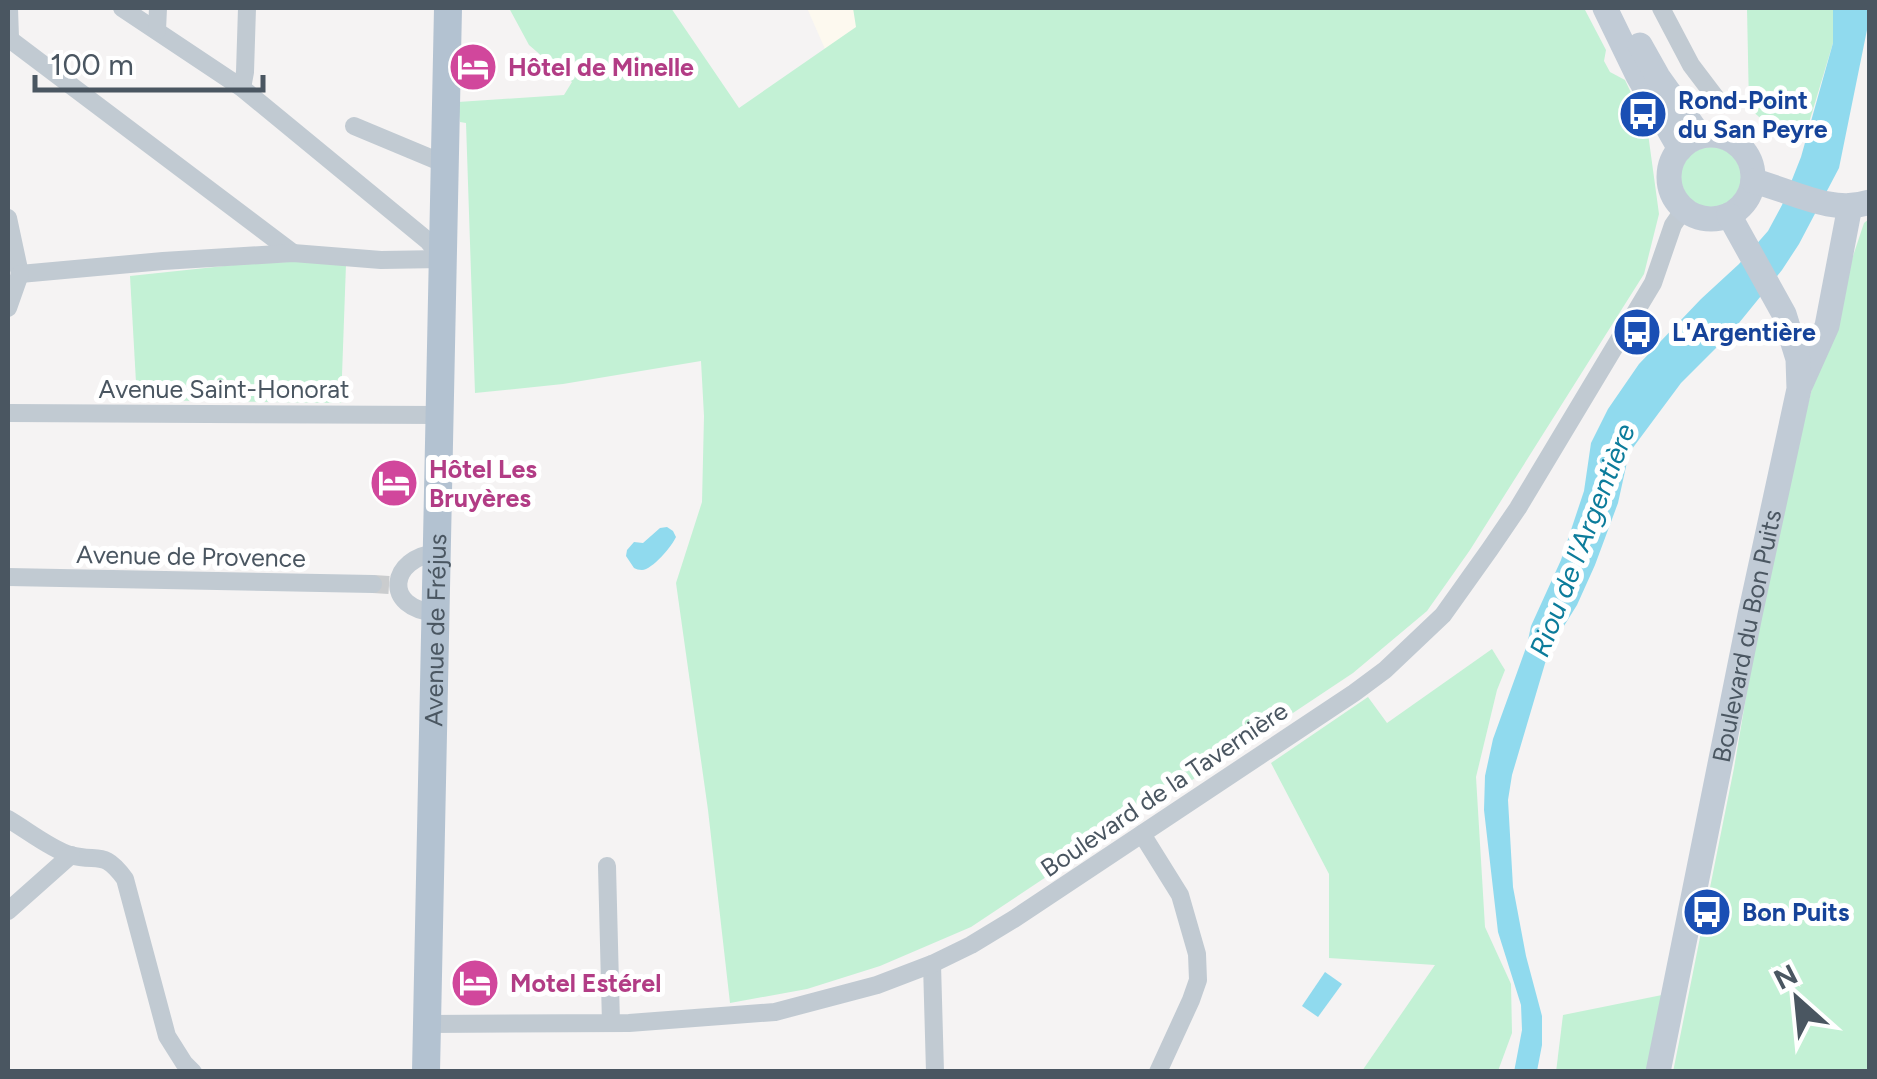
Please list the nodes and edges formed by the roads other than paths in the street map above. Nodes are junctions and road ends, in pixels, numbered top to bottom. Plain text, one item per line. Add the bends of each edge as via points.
1 (9, 8) edge
2 (122, 8) edge
3 (158, 8) edge
4 (246, 8) edge
5 (448, 8) edge
6 (1605, 8) edge
7 (1620, 8) edge
8 (1661, 8) edge
9 (157, 30) junction
10 (9, 38) edge
11 (242, 88) junction
12 (1716, 98) dead end
13 (354, 126) dead end
14 (1690, 143) junction
15 (444, 164) junction
16 (1753, 180) junction
17 (1848, 204) edge
18 (1684, 209) junction
19 (1729, 214) junction
20 (8, 218) edge
21 (293, 252) junction
22 (442, 260) junction
23 (20, 274) junction
24 (1831, 302) junction
25 (8, 308) edge
26 (1780, 308) junction
27 (1798, 389) junction
28 (8, 413) edge
29 (440, 415) junction
30 (437, 553) junction
31 (8, 577) edge
32 (387, 585) junction
33 (437, 613) junction
34 (8, 819) edge
35 (1142, 834) junction
36 (71, 855) junction
37 (607, 866) dead end
38 (8, 911) edge
39 (932, 964) junction
40 (611, 1023) junction
41 (427, 1024) junction
42 (193, 1072) edge
43 (426, 1072) edge
44 (934, 1072) edge
45 (1158, 1072) edge
46 (1658, 1072) edge

1 - 10 street
2 - 9 street
3 - 9 street
4 - 11 street
5 - 15 main road, Avenue de Fréjus
6 - 14 main road via 1638,76
7 - 14 main road
8 - 12 street
9 - 11 street
10 - 21 street
11 - 22 street via 428,241
13 - 15 street
14 - 16 main road via 1728,138 1748,157
14 - 18 main road via 1669,173
15 - 22 main road, Avenue de Fréjus
16 - 17 main road
16 - 19 main road via 1741,206
17 - 24 main road
18 - 19 main road via 1706,218
18 - 35 street, Boulevard de la Tavernière via 1653,283 1518,508 1443,615 1365,685
19 - 26 main road, Boulevard du Bon Puits
20 - 23 street
21 - 22 street
21 - 23 street
22 - 29 main road, Avenue de Fréjus
23 - 25 street
24 - 26 main road via 1810,312
24 - 27 main road
26 - 27 main road, Boulevard du Bon Puits via 1798,359
27 - 46 main road, Boulevard du Bon Puits
28 - 29 street, Avenue Saint-Honorat
29 - 30 main road, Avenue de Fréjus
30 - 32 street via 412,560
30 - 33 main road, Avenue de Fréjus
31 - 32 street, Avenue de Provence
32 - 33 street via 412,608
33 - 41 main road, Avenue de Fréjus
34 - 36 street
35 - 39 street, Boulevard de la Tavernière
35 - 45 street via 1180,895 1197,954 1198,980
36 - 38 street
36 - 42 street via 99,858 125,880 167,1036
37 - 40 street
39 - 40 street, Boulevard de la Tavernière via 775,1012
39 - 44 street
40 - 41 street, Boulevard de la Tavernière
41 - 43 main road, Avenue de Fréjus

